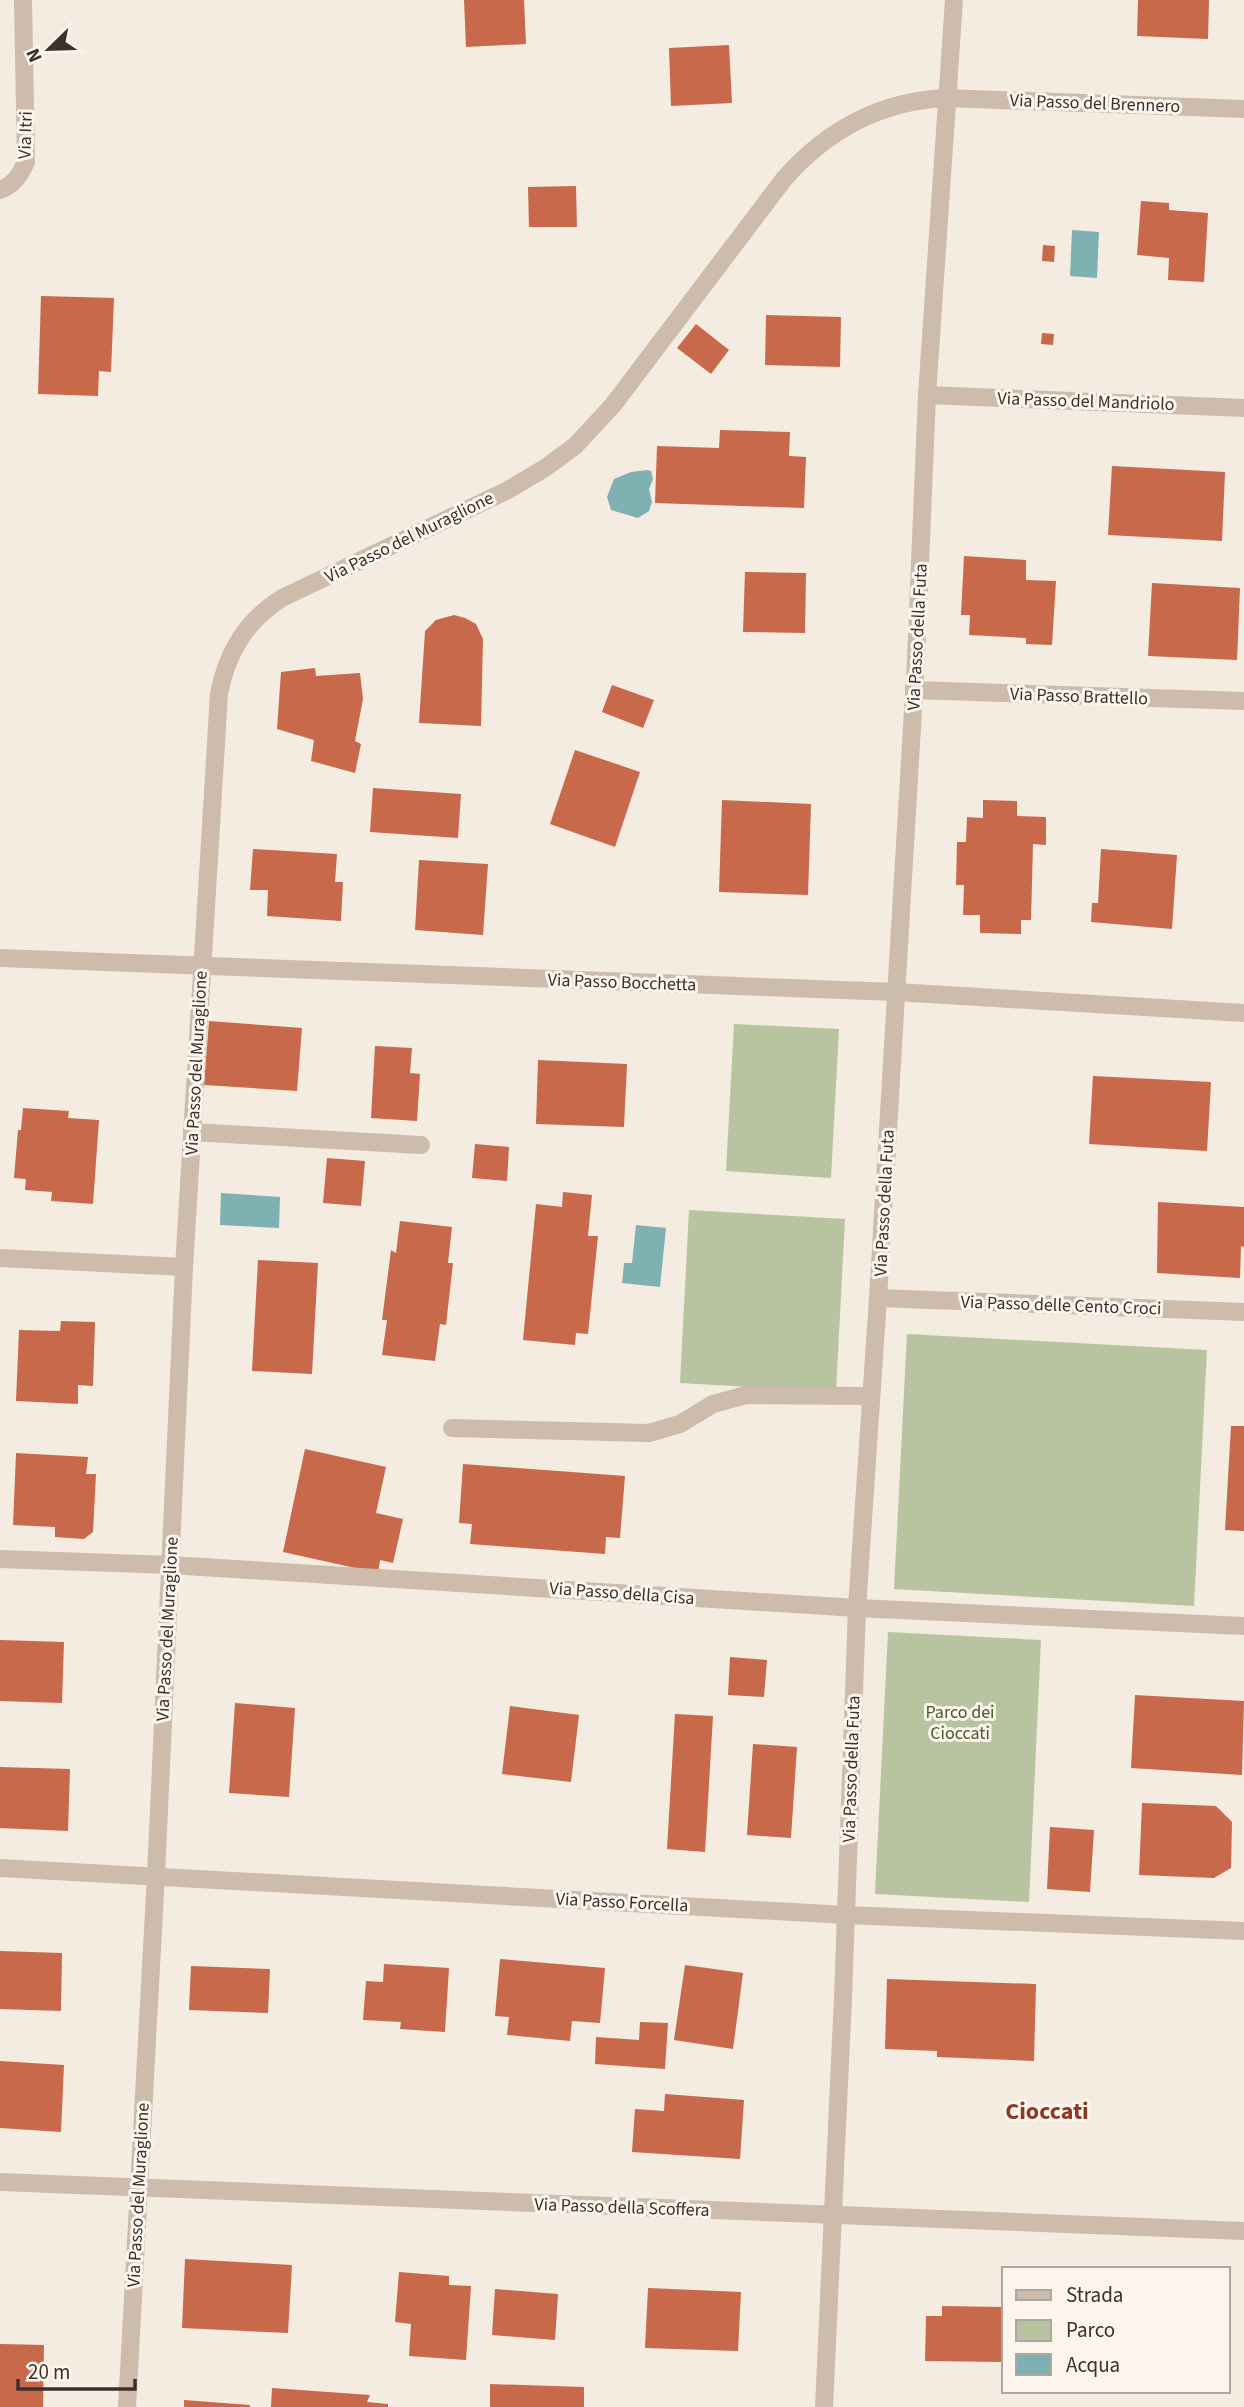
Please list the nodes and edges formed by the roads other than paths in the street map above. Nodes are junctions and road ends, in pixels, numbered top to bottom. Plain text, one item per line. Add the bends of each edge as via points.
1 (23, 0) edge
2 (954, 0) edge
3 (946, 98) junction
4 (1244, 109) edge
5 (7, 186) edge
6 (928, 395) junction
7 (1244, 408) edge
8 (914, 691) junction
9 (1244, 701) edge
10 (0, 958) edge
11 (202, 965) junction
12 (896, 992) junction
13 (1244, 1013) edge
14 (192, 1132) junction
15 (421, 1145) dead end
16 (0, 1258) edge
17 (184, 1267) junction
18 (878, 1298) junction
19 (1244, 1312) edge
20 (871, 1396) junction
21 (452, 1428) dead end
22 (0, 1559) edge
23 (170, 1565) junction
24 (857, 1608) junction
25 (1244, 1626) edge
26 (0, 1868) edge
27 (156, 1875) junction
28 (846, 1915) junction
29 (1244, 1931) edge
30 (0, 2182) edge
31 (139, 2188) junction
32 (834, 2215) junction
33 (1244, 2231) edge
34 (127, 2407) edge
35 (824, 2407) edge

1 - 5 street, Via Itri via 27,151 21,174
2 - 3 street, Via Passo della Futa
3 - 4 street, Via Passo del Brennero
3 - 6 street, Via Passo della Futa
3 - 11 street, Via Passo del Muraglione via 913,101 869,115 847,125 801,160 613,405 560,457 508,489 282,598 246,629 231,652 219,694
6 - 7 street, Via Passo del Mandriolo
6 - 8 street, Via Passo della Futa
8 - 9 street, Via Passo Brattello
8 - 12 street, Via Passo della Futa
10 - 11 street, Via Passo Bocchetta
11 - 12 street, Via Passo Bocchetta
11 - 14 street, Via Passo del Muraglione
12 - 13 street, Via Passo Bocchetta
12 - 18 street, Via Passo della Futa
14 - 15 street
14 - 17 street, Via Passo del Muraglione
16 - 17 street
17 - 23 street, Via Passo del Muraglione
18 - 19 street, Via Passo delle Cento Croci
18 - 20 street, Via Passo della Futa
20 - 21 street via 746,1395 713,1404 680,1424 649,1433
20 - 24 street, Via Passo della Futa
22 - 23 street, Via Passo della Cisa
23 - 24 street, Via Passo della Cisa
23 - 27 street, Via Passo del Muraglione
24 - 25 street, Via Passo della Cisa
24 - 28 street, Via Passo della Futa
26 - 27 street, Via Passo Forcella
27 - 28 street, Via Passo Forcella
27 - 31 street, Via Passo del Muraglione
28 - 29 street, Via Passo Forcella
28 - 32 street, Via Passo della Futa
30 - 31 street, Via Passo della Scoffera
31 - 32 street, Via Passo della Scoffera
31 - 34 street, Via Passo del Muraglione
32 - 33 street, Via Passo della Scoffera
32 - 35 street, Via Passo della Futa

